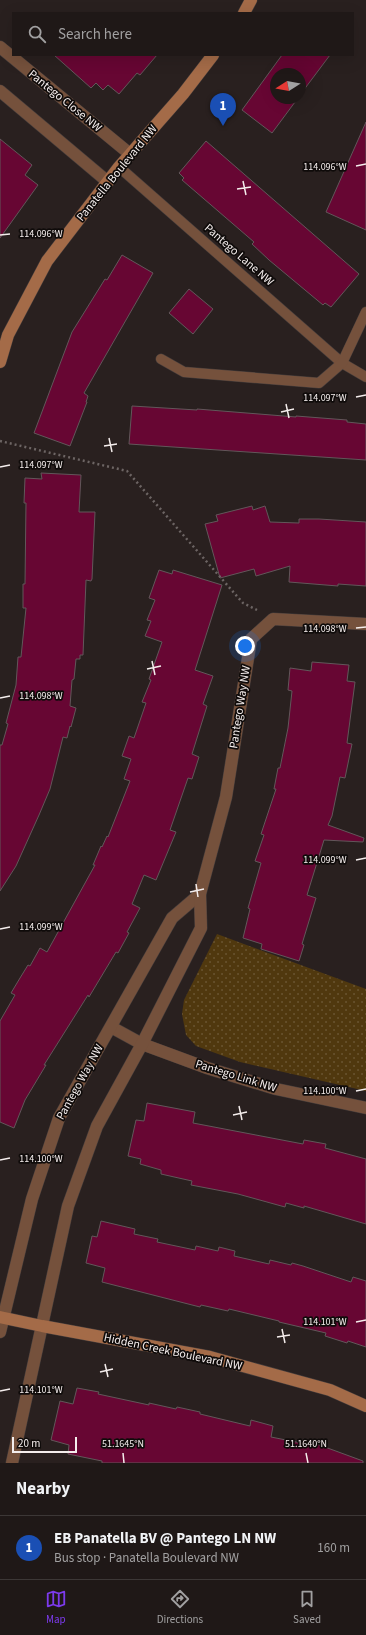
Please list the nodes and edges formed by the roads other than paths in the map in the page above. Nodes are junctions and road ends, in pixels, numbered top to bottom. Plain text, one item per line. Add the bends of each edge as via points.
1 (251, 0) edge
2 (245, 12) edge
3 (0, 47) edge
4 (212, 56) edge
5 (0, 91) edge
6 (130, 154) junction
7 (119, 167) junction
8 (108, 182) junction
9 (366, 312) edge
10 (161, 359) dead end
11 (0, 362) edge
12 (342, 363) junction
13 (366, 377) edge
14 (366, 624) edge
15 (200, 894) junction
16 (111, 1027) junction
17 (142, 1044) junction
18 (366, 1108) edge
19 (2, 1318) edge
20 (42, 1326) junction
21 (0, 1332) edge
22 (366, 1406) edge
23 (12, 1463) edge

1 - 2 street
3 - 6 street, Pantego Close NW
4 - 6 street, Panatella Boulevard NW via 183,94
5 - 8 street
6 - 7 street, Panatella Boulevard NW
7 - 8 street, Panatella Boulevard NW
7 - 12 lane, Pantego Lane NW
8 - 11 street, Panatella Boulevard NW via 48,261 8,335
9 - 12 lane
10 - 12 lane via 184,372 319,383
12 - 13 lane, Pantego Lane NW
14 - 15 street, Pantego Way NW via 273,619 251,639 226,797
15 - 16 street, Pantego Way NW via 172,918
15 - 17 street, Pantego Way NW via 201,928
16 - 17 street, Pantego Link NW
16 - 19 street, Pantego Way NW via 59,1118 32,1199
17 - 18 street, Pantego Link NW via 206,1068 276,1089
17 - 20 street, Pantego Way NW via 97,1126 68,1206
19 - 20 street, Hidden Creek Boulevard NW
19 - 21 street, Pantego Way NW
20 - 22 street, Hidden Creek Boulevard NW via 210,1357 330,1390
20 - 23 street, Pantego Way NW

